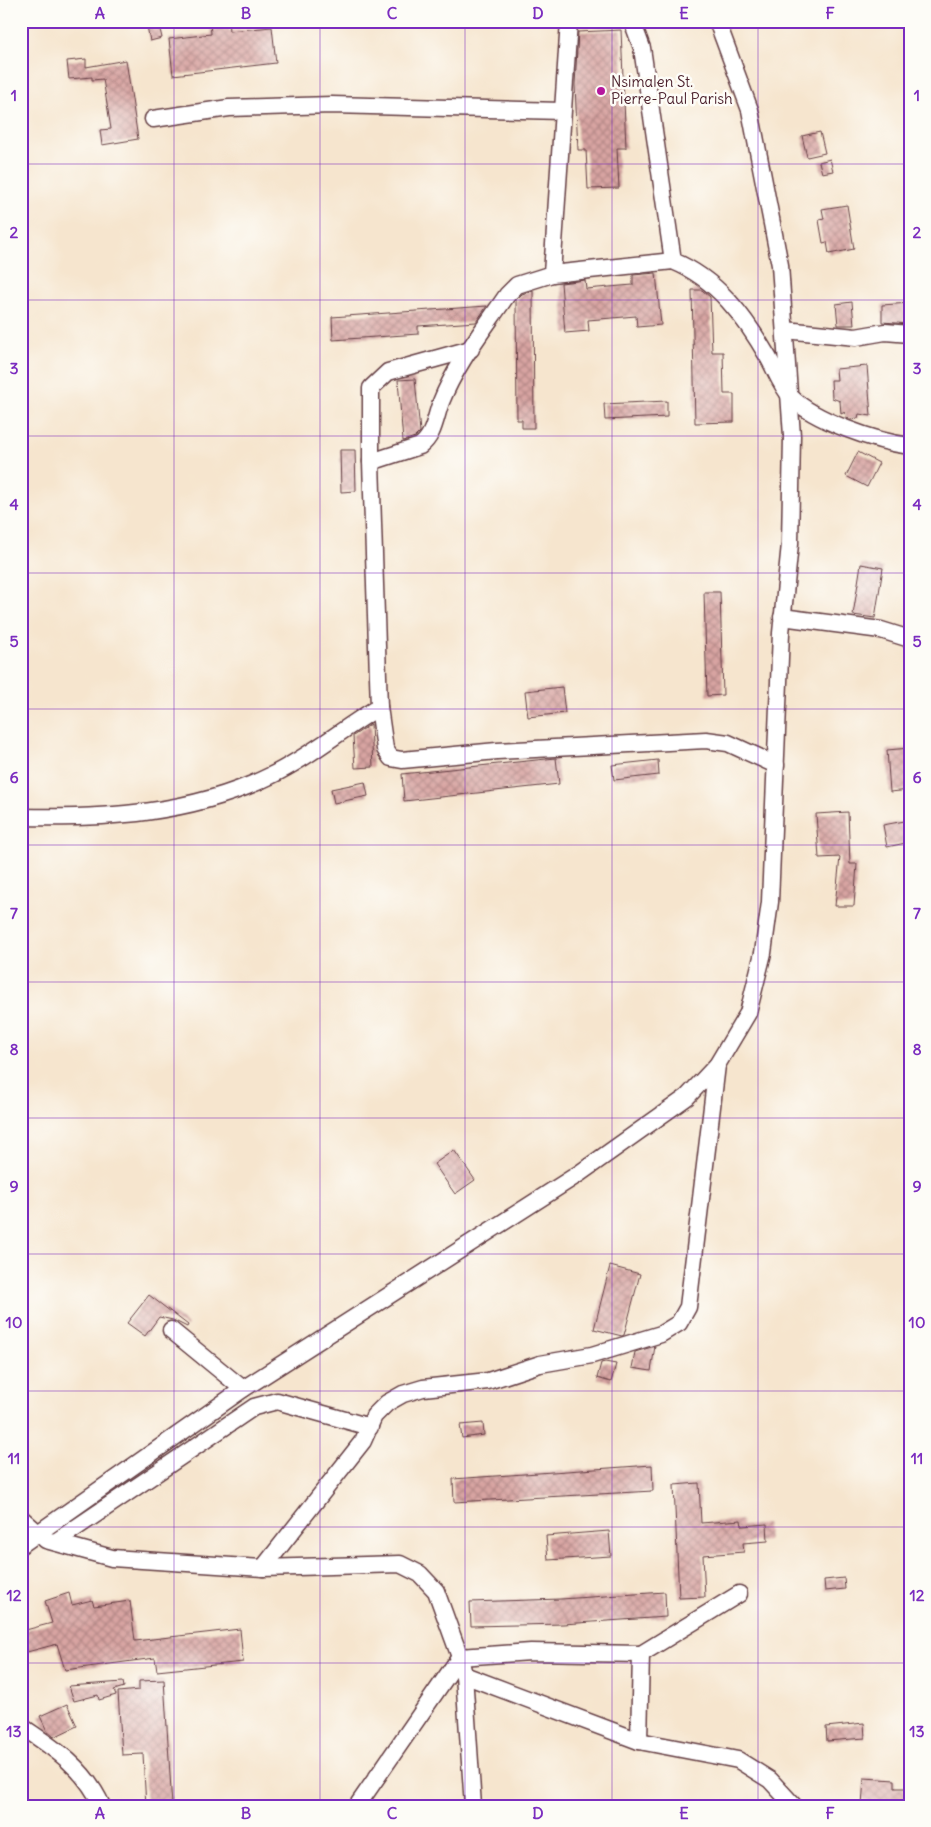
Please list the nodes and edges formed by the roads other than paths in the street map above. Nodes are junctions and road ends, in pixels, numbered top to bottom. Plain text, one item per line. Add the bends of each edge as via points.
1 (569, 21) edge
2 (632, 21) edge
3 (717, 21) edge
4 (562, 111) junction
5 (153, 119) dead end
6 (673, 261) junction
7 (552, 274) junction
8 (785, 330) junction
9 (910, 334) edge
10 (471, 349) junction
11 (790, 396) junction
12 (910, 446) edge
13 (371, 462) junction
14 (782, 617) junction
15 (910, 639) edge
16 (378, 707) junction
17 (776, 766) junction
18 (21, 817) edge
19 (717, 1065) junction
20 (171, 1330) dead end
21 (243, 1389) junction
22 (370, 1427) junction
23 (21, 1518) edge
24 (37, 1535) junction
25 (55, 1542) junction
26 (21, 1545) edge
27 (263, 1568) junction
28 (739, 1594) dead end
29 (641, 1654) junction
30 (460, 1657) junction
31 (464, 1675) junction
32 (21, 1726) edge
33 (639, 1741) junction
34 (102, 1806) edge
35 (357, 1806) edge
36 (473, 1806) edge
37 (794, 1806) edge

1 - 4 street
2 - 6 street via 642,48
3 - 8 street via 750,110 780,264
4 - 5 street via 332,106 229,108
4 - 7 street
6 - 7 street
6 - 11 street via 689,267 710,283 742,316
7 - 10 street via 517,285
8 - 9 street via 856,337 885,332
8 - 11 street
10 - 13 street via 455,373 427,441
10 - 13 street via 388,372 378,379 371,388
11 - 12 street via 810,413 877,438
11 - 14 street via 790,544
13 - 16 street
14 - 15 street via 881,630
14 - 17 street
16 - 17 street via 385,749 391,758 402,760 706,740 728,743
16 - 18 street via 270,776 223,794 166,809 90,818
17 - 19 street via 770,902 763,953 748,1013
19 - 21 street via 687,1097 580,1173
19 - 22 street via 688,1307 679,1323 661,1334 592,1355 540,1364 473,1384 423,1388 403,1394 374,1416
20 - 21 street
21 - 24 street
22 - 25 street via 277,1401 254,1407
22 - 27 street via 363,1442
23 - 24 street
24 - 25 street
24 - 26 street
25 - 27 street via 112,1558
27 - 30 street via 400,1564 420,1574 436,1591
28 - 29 street
29 - 30 street via 532,1652
29 - 33 street
30 - 31 street
30 - 35 street
31 - 33 street
31 - 36 street
32 - 34 street via 62,1754 84,1775
33 - 37 street via 738,1760 770,1780

